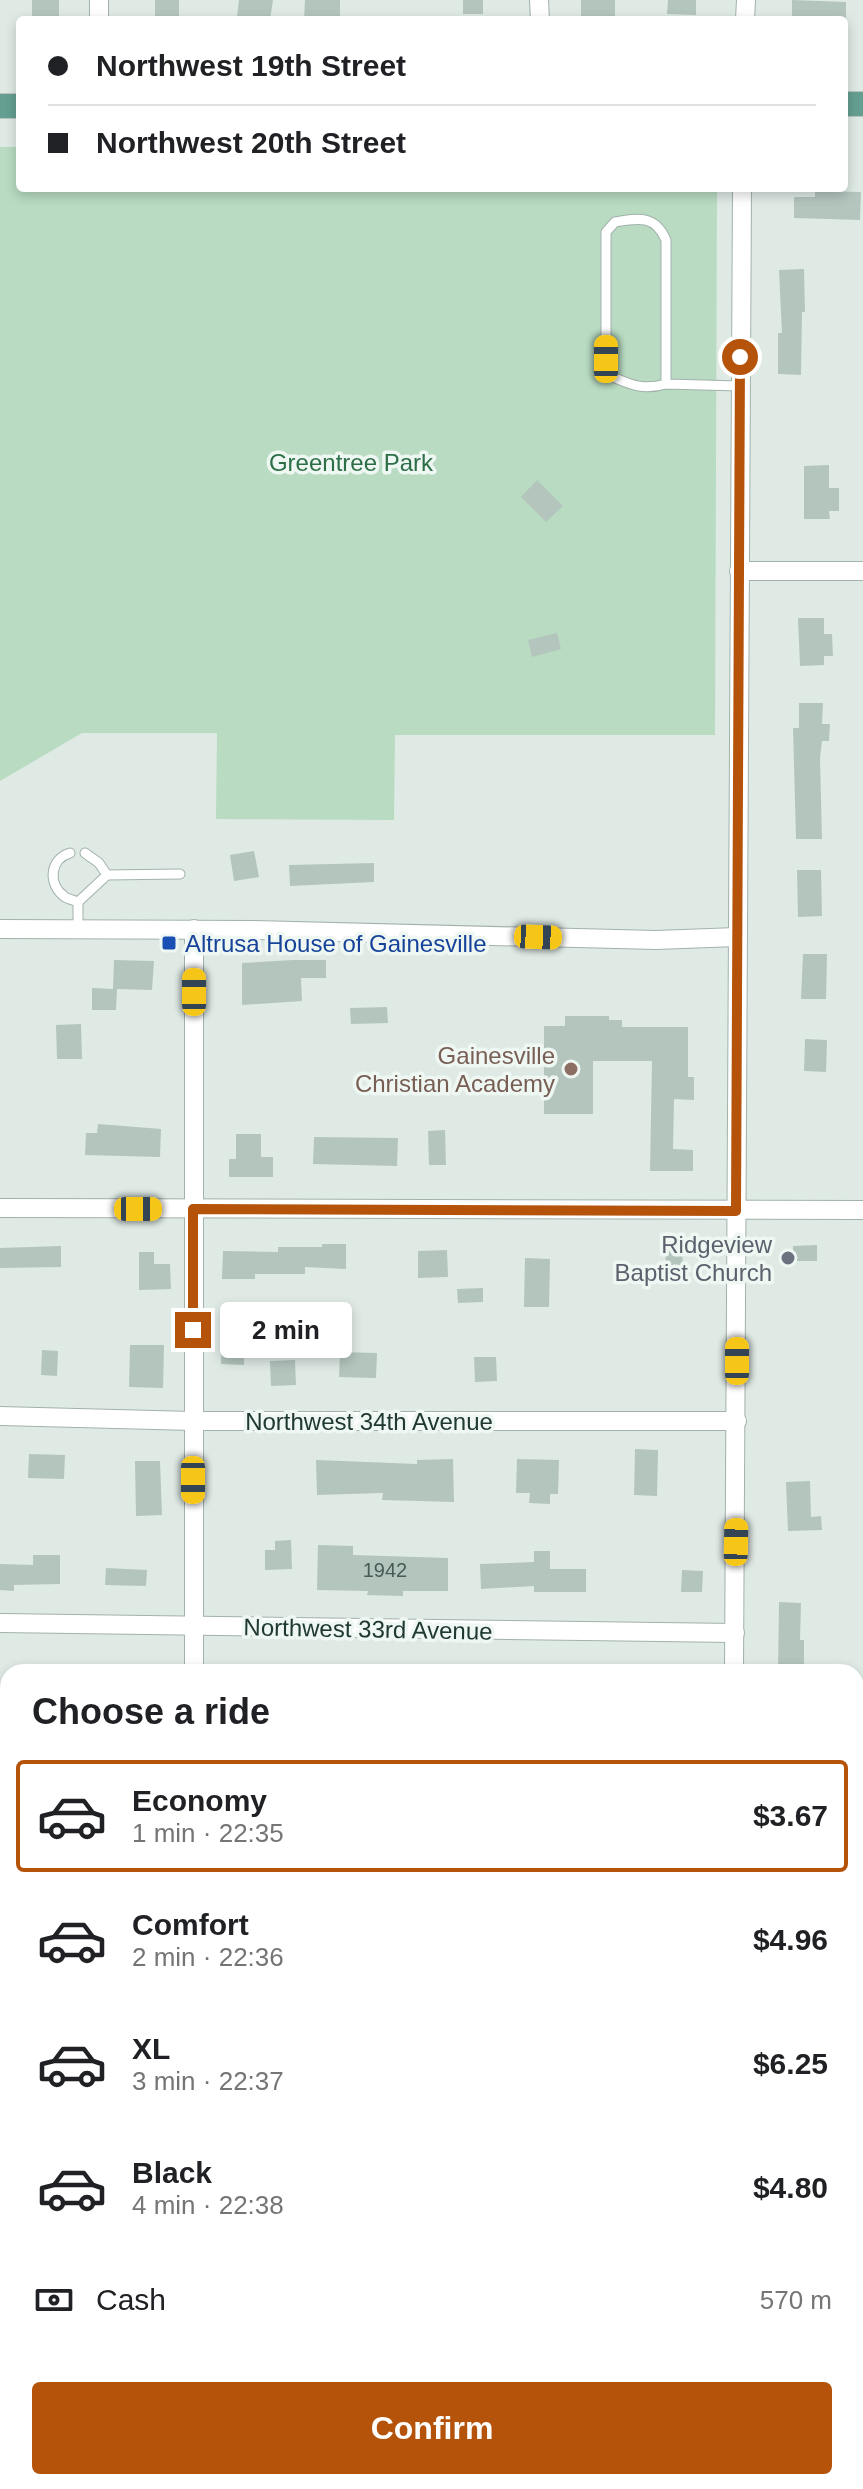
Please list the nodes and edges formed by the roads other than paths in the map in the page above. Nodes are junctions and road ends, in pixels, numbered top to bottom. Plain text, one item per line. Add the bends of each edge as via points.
1 (742, 192) edge
2 (666, 384) junction
3 (740, 386) junction
4 (739, 571) junction
5 (863, 571) edge
6 (70, 853) dead end
7 (85, 853) dead end
8 (180, 874) dead end
9 (107, 875) junction
10 (78, 902) junction
11 (0, 929) edge
12 (78, 929) junction
13 (194, 929) junction
14 (737, 937) junction
15 (0, 1208) edge
16 (193, 1209) junction
17 (863, 1210) edge
18 (736, 1211) junction
19 (0, 1416) edge
20 (193, 1421) junction
21 (737, 1421) junction
22 (0, 1623) edge
23 (194, 1627) junction
24 (735, 1633) junction
25 (194, 1664) edge
26 (734, 1664) edge

1 - 3 street
2 - 2 lane via 666,240 660,226 649,221 615,222 606,232 606,359 613,377 632,385 648,389
2 - 3 lane
3 - 4 street
4 - 5 street
4 - 14 street
6 - 10 lane via 60,856 52,873 64,896
7 - 9 lane
8 - 9 lane
9 - 10 lane
10 - 12 lane
11 - 12 street
12 - 13 street
13 - 14 street via 656,940
13 - 16 street
14 - 18 street
15 - 16 street
16 - 18 street
16 - 20 street
17 - 18 street
18 - 21 street
19 - 20 street, Northwest 34th Avenue
20 - 21 street, Northwest 34th Avenue
20 - 23 street
21 - 24 street
22 - 23 street, Northwest 33rd Avenue
23 - 24 street, Northwest 33rd Avenue
23 - 25 street
24 - 26 street

